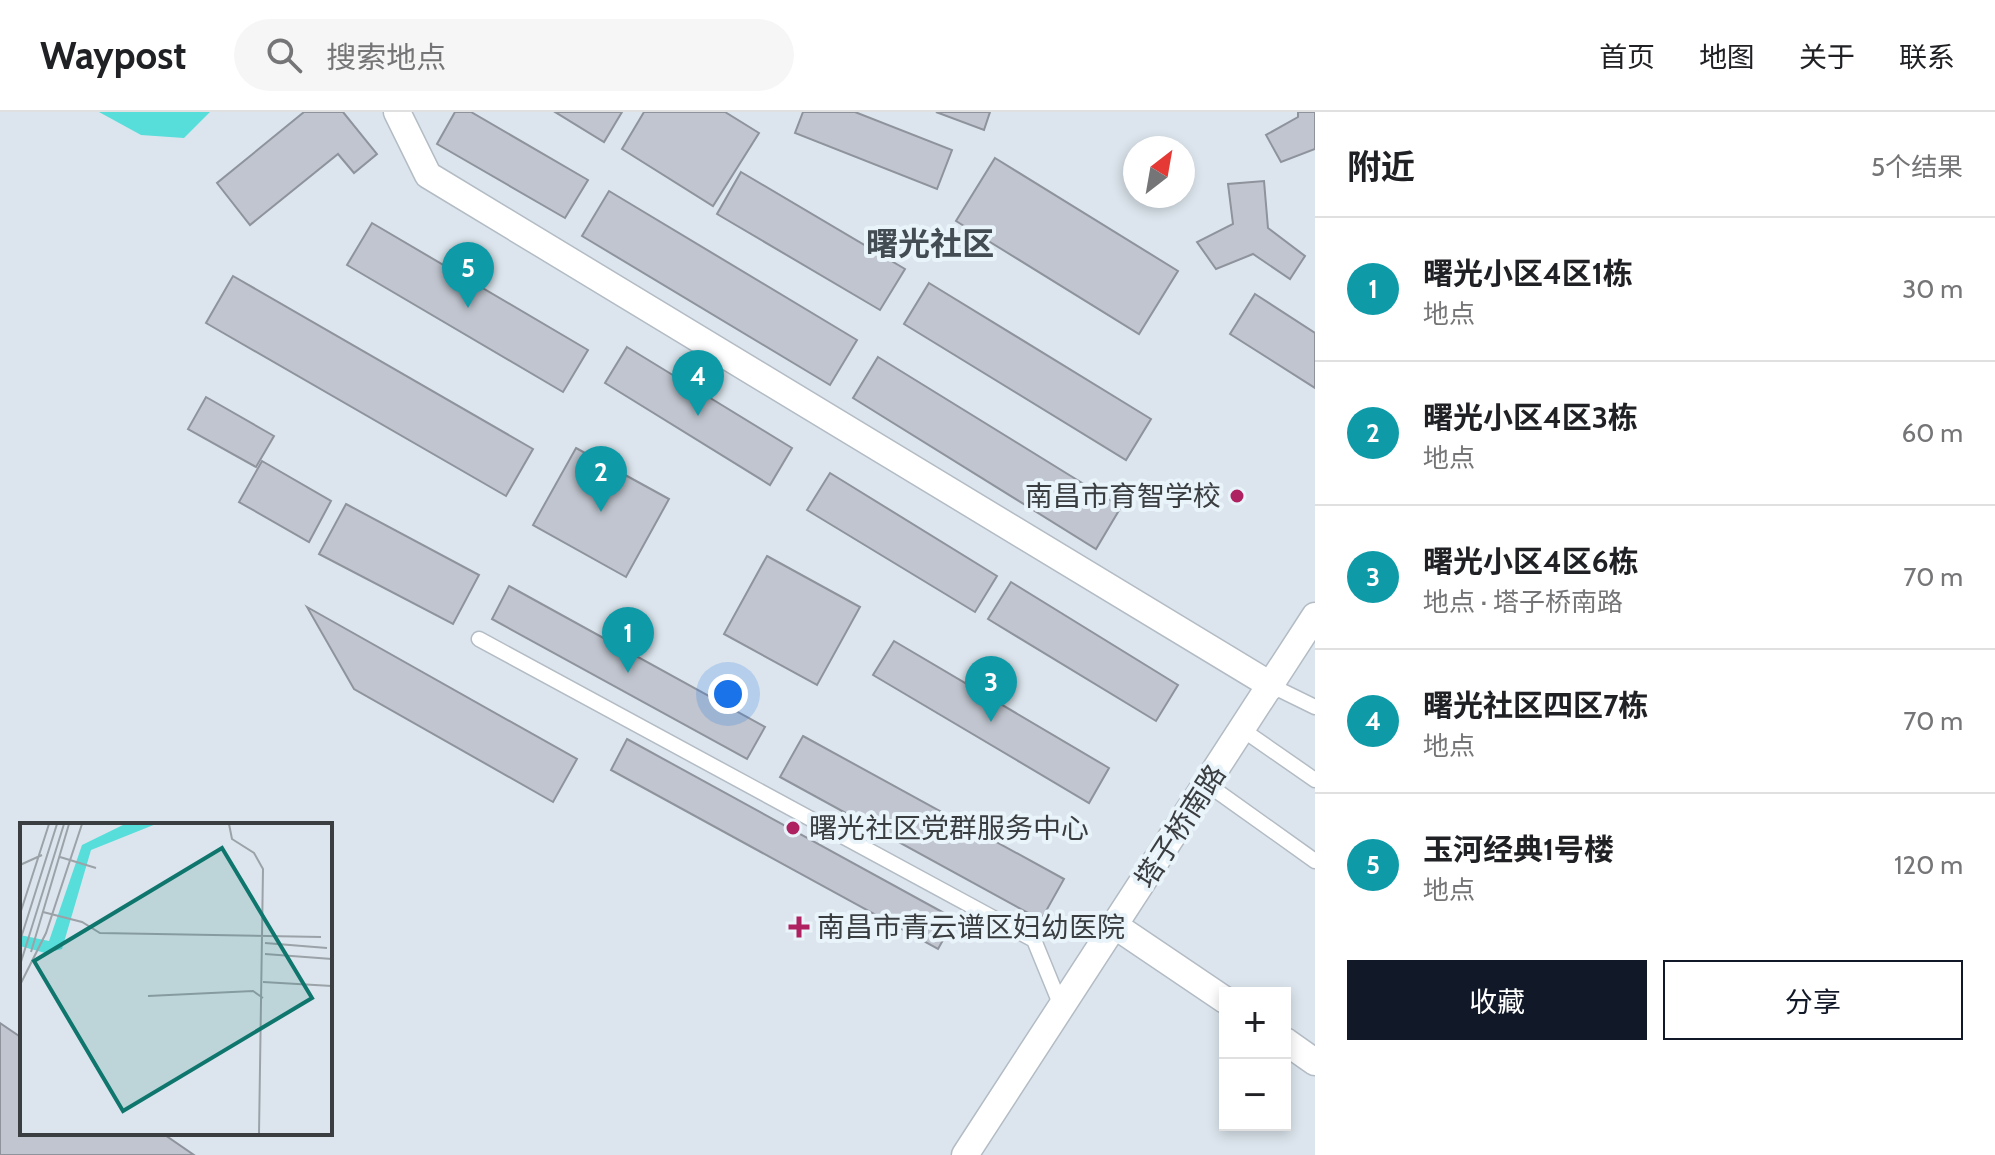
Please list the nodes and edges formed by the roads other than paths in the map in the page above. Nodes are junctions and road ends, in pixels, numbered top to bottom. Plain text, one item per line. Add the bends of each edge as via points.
1 (397, 112) edge
2 (1315, 616) edge
3 (479, 639) dead end
4 (1272, 686) junction
5 (1315, 707) edge
6 (1243, 730) junction
7 (1315, 780) edge
8 (1207, 784) junction
9 (1315, 861) edge
10 (1114, 925) junction
11 (1219, 996) edge
12 (1061, 1006) junction
13 (1291, 1045) edge
14 (1315, 1062) edge
15 (965, 1155) edge

1 - 4 street via 428,175
2 - 4 street, 塔子桥南路
3 - 12 lane via 1034,940
4 - 5 lane
4 - 6 street, 塔子桥南路
6 - 7 lane
6 - 8 street, 塔子桥南路
8 - 9 lane
8 - 10 street, 塔子桥南路
10 - 11 street
10 - 12 street, 塔子桥南路
12 - 15 street, 塔子桥南路
13 - 14 street

